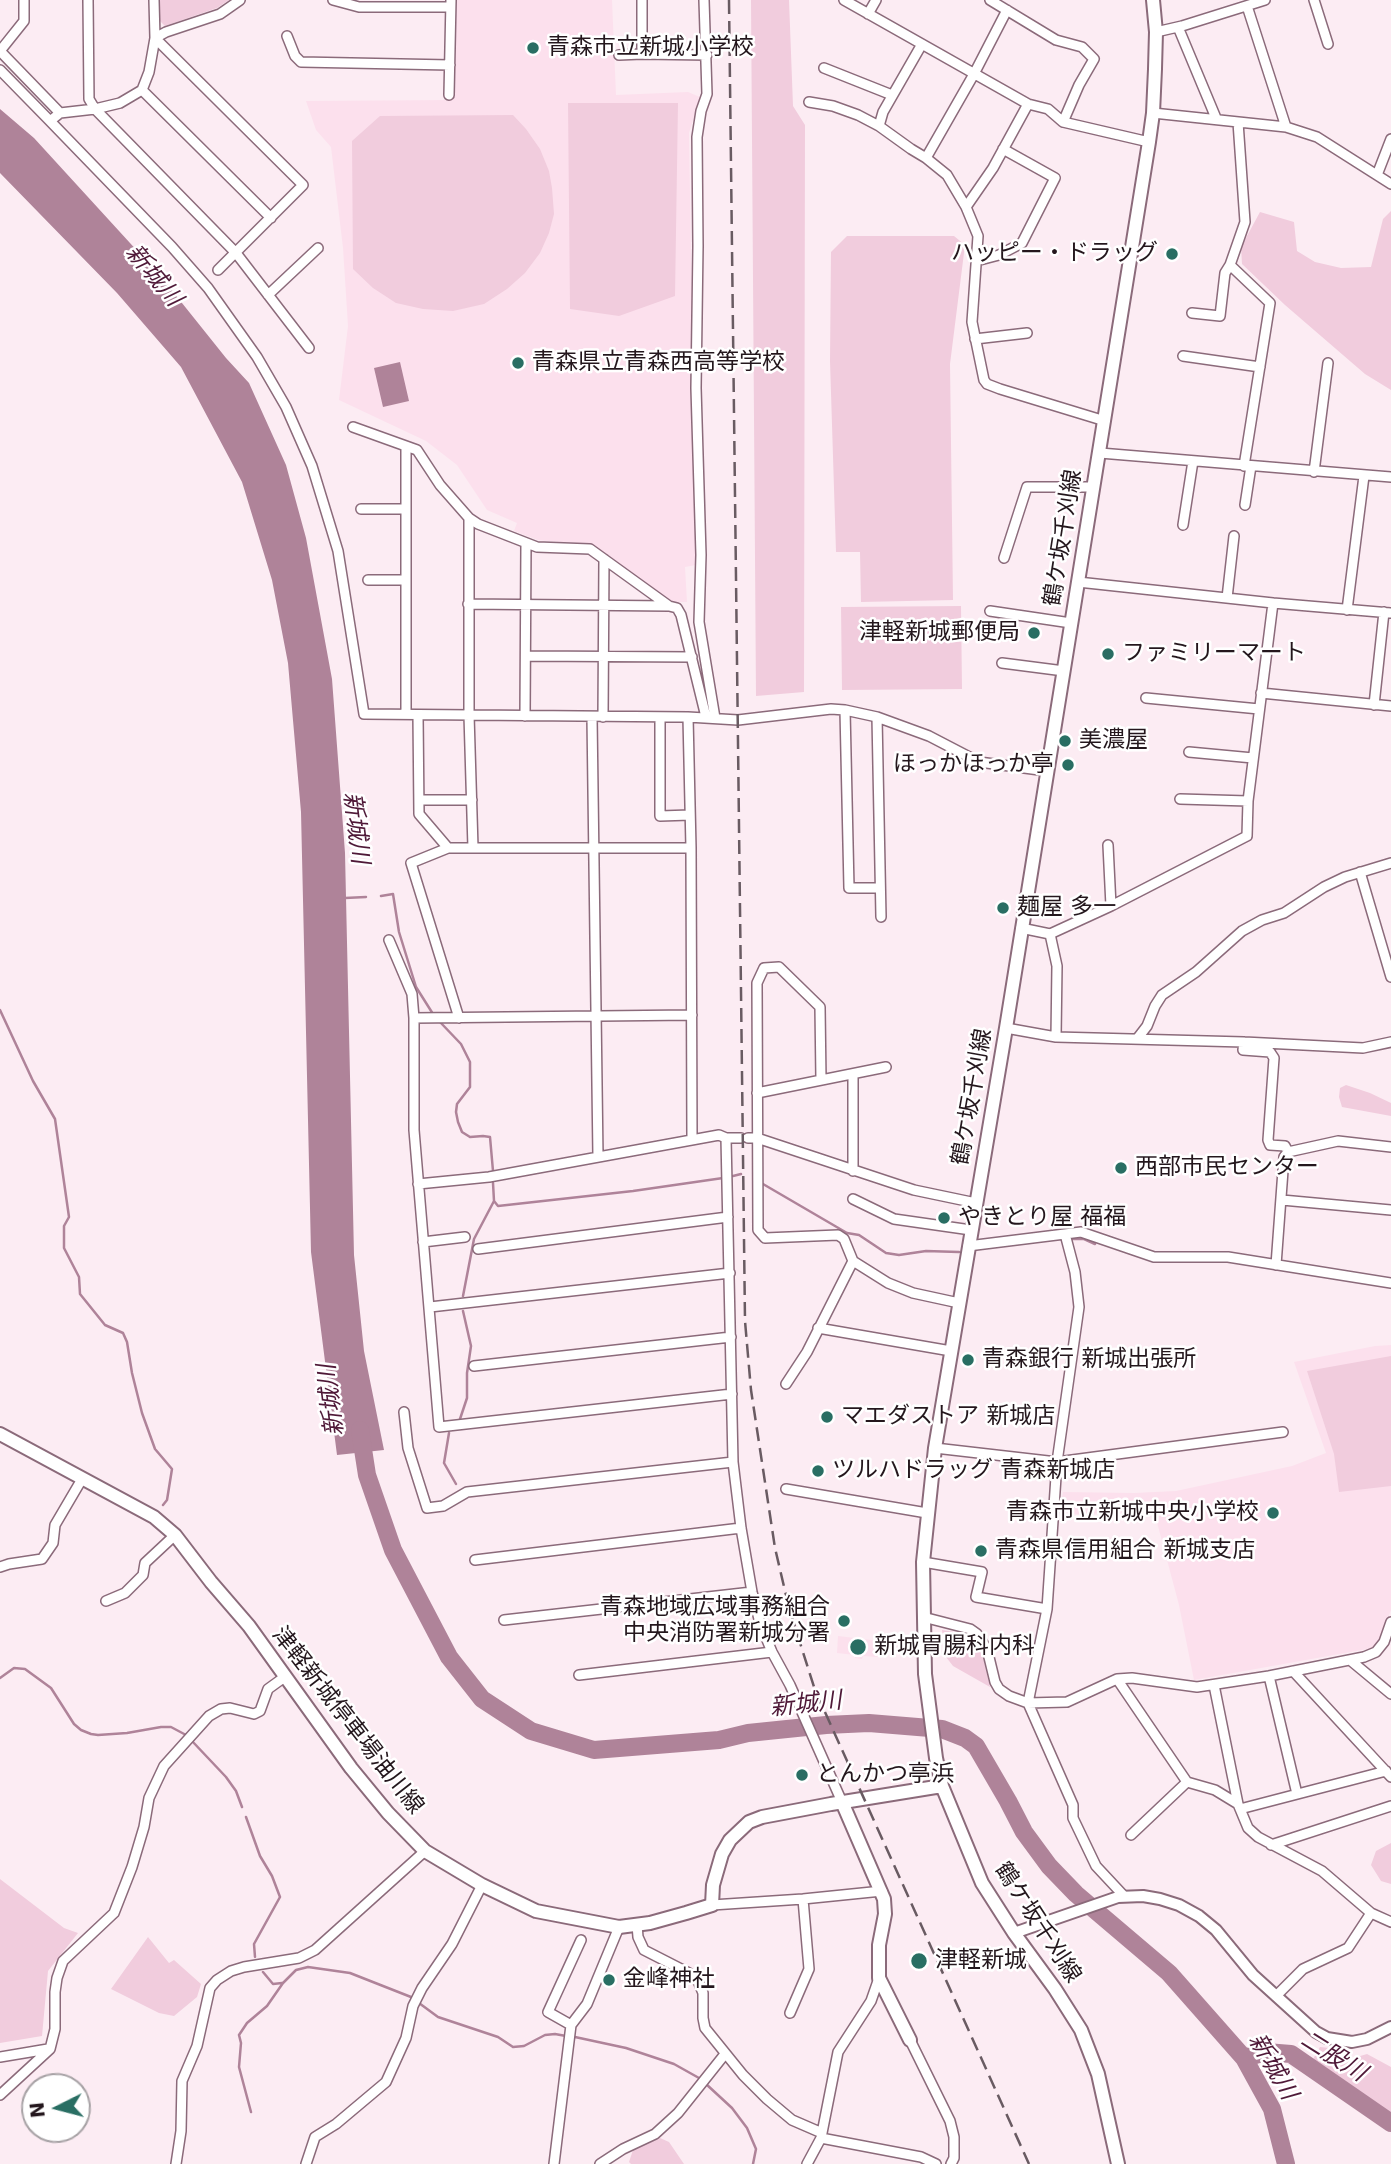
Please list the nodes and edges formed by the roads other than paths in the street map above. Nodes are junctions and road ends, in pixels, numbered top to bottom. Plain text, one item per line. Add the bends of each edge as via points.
1 (24, 0) edge
2 (89, 0) edge
3 (154, 0) edge
4 (240, 0) edge
5 (333, 0) edge
6 (642, 0) edge
7 (704, 0) edge
8 (844, 0) edge
9 (876, 0) edge
10 (990, 0) edge
11 (1153, 0) edge
12 (1265, 0) edge
13 (1314, 0) edge
14 (451, 4) edge
15 (1247, 6) junction
16 (1007, 10) junction
17 (869, 14) junction
18 (1178, 27) junction
19 (1156, 32) junction
20 (287, 36) dead end
21 (155, 38) junction
22 (922, 44) junction
23 (1328, 44) dead end
24 (642, 54) junction
25 (619, 55) dead end
26 (707, 55) junction
27 (450, 65) junction
28 (824, 68) dead end
29 (0, 69) edge
30 (974, 74) junction
31 (142, 90) junction
32 (449, 95) dead end
33 (892, 95) junction
34 (809, 102) dead end
35 (1028, 104) junction
36 (95, 110) junction
37 (61, 113) junction
38 (1153, 113) junction
39 (1216, 118) junction
40 (50, 121) junction
41 (1063, 122) junction
42 (1238, 122) junction
43 (879, 126) junction
44 (1286, 127) junction
45 (1391, 139) edge
46 (1149, 142) junction
47 (1003, 149) junction
48 (926, 158) junction
49 (1377, 175) junction
50 (1391, 184) edge
51 (966, 207) junction
52 (271, 218) junction
53 (318, 248) dead end
54 (236, 253) junction
55 (976, 261) junction
56 (1230, 265) junction
57 (218, 270) dead end
58 (268, 295) junction
59 (1192, 313) dead end
60 (1027, 333) dead end
61 (975, 339) junction
62 (309, 348) dead end
63 (1183, 356) dead end
64 (1328, 363) dead end
65 (1260, 367) junction
66 (1105, 421) junction
67 (353, 427) dead end
68 (407, 447) junction
69 (1100, 453) junction
70 (1193, 461) junction
71 (1247, 466) junction
72 (1314, 472) junction
73 (1364, 476) junction
74 (1391, 477) edge
75 (1093, 487) junction
76 (1245, 505) dead end
77 (361, 509) dead end
78 (406, 509) junction
79 (469, 518) junction
80 (1183, 525) dead end
81 (1234, 536) dead end
82 (526, 543) junction
83 (1004, 558) dead end
84 (604, 559) junction
85 (368, 580) dead end
86 (406, 580) junction
87 (1078, 582) junction
88 (1227, 598) junction
89 (1272, 603) junction
90 (468, 604) junction
91 (525, 604) junction
92 (603, 605) junction
93 (669, 606) junction
94 (1347, 610) junction
95 (990, 611) dead end
96 (1387, 613) edge
97 (1071, 623) junction
98 (526, 656) junction
99 (603, 657) junction
100 (692, 657) junction
101 (1002, 663) dead end
102 (1064, 671) junction
103 (1261, 693) junction
104 (1146, 698) dead end
105 (1374, 705) junction
106 (1391, 706) edge
107 (1259, 709) junction
108 (845, 710) junction
109 (406, 714) junction
110 (418, 715) junction
111 (469, 715) junction
112 (525, 716) junction
113 (592, 717) junction
114 (603, 717) junction
115 (660, 717) junction
116 (688, 717) junction
117 (711, 717) junction
118 (877, 718) junction
119 (1189, 752) dead end
120 (1253, 758) junction
121 (1048, 771) junction
122 (1180, 799) dead end
123 (419, 800) junction
124 (472, 800) junction
125 (1248, 801) junction
126 (690, 815) junction
127 (1108, 845) dead end
128 (595, 847) junction
129 (448, 848) junction
130 (473, 848) junction
131 (691, 848) junction
132 (1391, 863) edge
133 (1360, 872) junction
134 (880, 888) junction
135 (1111, 906) junction
136 (881, 917) dead end
137 (1021, 928) junction
138 (1050, 933) junction
139 (389, 940) dead end
140 (1391, 977) edge
141 (692, 1014) junction
142 (597, 1015) junction
143 (459, 1017) junction
144 (414, 1018) junction
145 (1006, 1028) junction
146 (1056, 1037) junction
147 (1137, 1039) junction
148 (1391, 1041) edge
149 (1244, 1042) junction
150 (886, 1067) dead end
151 (853, 1073) junction
152 (821, 1080) junction
153 (757, 1093) junction
154 (726, 1138) junction
155 (749, 1138) junction
156 (692, 1140) junction
157 (1391, 1147) edge
158 (1288, 1152) junction
159 (598, 1157) junction
160 (853, 1171) junction
161 (418, 1184) junction
162 (853, 1199) dead end
163 (1282, 1200) junction
164 (976, 1203) junction
165 (1391, 1210) edge
166 (728, 1217) junction
167 (971, 1230) junction
168 (1065, 1234) junction
169 (465, 1237) dead end
170 (423, 1242) junction
171 (968, 1246) junction
172 (478, 1249) dead end
173 (853, 1261) junction
174 (1276, 1265) junction
175 (730, 1273) junction
176 (1391, 1283) edge
177 (959, 1303) junction
178 (430, 1307) junction
179 (818, 1328) junction
180 (731, 1337) junction
181 (951, 1351) junction
182 (474, 1366) dead end
183 (786, 1384) dead end
184 (732, 1394) junction
185 (404, 1412) dead end
186 (1283, 1432) dead end
187 (0, 1434) edge
188 (935, 1448) junction
189 (733, 1462) junction
190 (1057, 1462) junction
191 (82, 1479) junction
192 (786, 1489) dead end
193 (927, 1513) junction
194 (741, 1528) junction
195 (175, 1535) junction
196 (475, 1560) dead end
197 (923, 1562) junction
198 (0, 1567) edge
199 (752, 1592) junction
200 (106, 1601) dead end
201 (1047, 1609) junction
202 (923, 1617) junction
203 (504, 1620) dead end
204 (1391, 1622) edge
205 (772, 1652) junction
206 (1350, 1660) junction
207 (1293, 1671) junction
208 (579, 1675) dead end
209 (286, 1676) junction
210 (1269, 1676) junction
211 (1117, 1679) junction
212 (1214, 1685) junction
213 (1391, 1694) edge
214 (1028, 1703) junction
215 (1388, 1774) edge
216 (1187, 1783) junction
217 (942, 1786) junction
218 (1297, 1794) junction
219 (842, 1802) junction
220 (1239, 1806) junction
221 (1391, 1806) edge
222 (1131, 1835) dead end
223 (1271, 1845) junction
224 (425, 1851) junction
225 (482, 1885) junction
226 (882, 1891) junction
227 (1121, 1897) junction
228 (803, 1899) junction
229 (712, 1905) junction
230 (1371, 1913) junction
231 (1391, 1923) edge
232 (637, 1925) junction
233 (619, 1927) junction
234 (1014, 1933) junction
235 (581, 1940) dead end
236 (879, 1978) junction
237 (1276, 1996) junction
238 (790, 2012) dead end
239 (571, 2025) junction
240 (1391, 2027) edge
241 (910, 2040) joint
242 (50, 2049) junction
243 (725, 2054) junction
244 (0, 2057) edge
245 (0, 2095) edge
246 (821, 2136) junction
247 (176, 2164) edge
248 (306, 2164) edge
249 (554, 2164) edge
250 (600, 2164) edge
251 (807, 2164) edge
252 (936, 2164) edge
253 (951, 2164) edge
254 (1118, 2164) edge

1 - 37 street via 24,21 0,51
2 - 36 street via 89,99
3 - 21 street
4 - 21 street via 220,14
5 - 14 street via 359,7
6 - 24 street
7 - 26 street
8 - 17 street
9 - 17 street
10 - 16 street
11 - 19 main road, 鶴ケ坂千刈線
12 - 15 street
13 - 23 street
14 - 27 street
15 - 18 street
15 - 44 street
16 - 30 street
16 - 41 street via 1056,40 1082,47 1094,59
17 - 22 street
18 - 19 street
18 - 39 street
19 - 38 main road, 鶴ケ坂千刈線
20 - 27 street via 301,62
21 - 31 street
21 - 52 street via 303,185
22 - 30 street
22 - 33 street
24 - 25 street
24 - 26 street
26 - 117 street via 707,94 697,137 696,388 699,622
27 - 32 street
28 - 33 street
29 - 40 street
30 - 35 street
30 - 48 street
31 - 36 street
31 - 52 street
33 - 43 street
34 - 43 street via 832,106
35 - 41 street via 1048,109
35 - 47 street
36 - 37 street
36 - 54 street
37 - 40 street
38 - 39 street
38 - 46 main road, 鶴ケ坂千刈線
39 - 42 street
40 - 109 street via 208,288 257,358 286,407 328,515 364,714
41 - 46 street
42 - 44 street
42 - 56 street via 1245,222
43 - 48 street
44 - 49 street via 1317,137
45 - 49 street
46 - 66 main road, 鶴ケ坂千刈線
47 - 51 street
47 - 55 street via 1055,178 1022,243
48 - 51 street via 947,174
49 - 50 street
51 - 55 street via 978,236
52 - 54 street
53 - 58 street
54 - 57 street
54 - 58 street
55 - 61 street
56 - 59 street via 1220,316
56 - 65 street via 1270,303
58 - 62 street
60 - 61 street
61 - 66 street via 987,384
63 - 65 street
64 - 72 street
65 - 71 street
66 - 69 main road, 鶴ケ坂千刈線
67 - 68 street
68 - 78 street
68 - 79 street via 417,450
69 - 70 street
69 - 75 main road, 鶴ケ坂千刈線
70 - 71 street
70 - 80 street
71 - 72 street
71 - 76 street
72 - 73 street
73 - 74 street
73 - 94 street
75 - 83 street via 1027,487
75 - 87 main road, 鶴ケ坂千刈線
77 - 78 street
78 - 86 street
79 - 82 street
79 - 90 street
81 - 88 street
82 - 84 street via 590,549
82 - 91 street
84 - 92 street
84 - 93 street
85 - 86 street
86 - 109 street
87 - 88 street
87 - 97 main road, 鶴ケ坂千刈線
88 - 89 street
89 - 94 street
89 - 103 street
90 - 91 street
90 - 111 street
91 - 92 street
91 - 98 street
92 - 93 street
92 - 99 street
93 - 100 street via 681,615
94 - 96 street
95 - 97 street
96 - 105 street
97 - 102 main road, 鶴ケ坂千刈線
98 - 99 street
98 - 112 street
99 - 100 street
99 - 114 street
100 - 117 street
101 - 102 street
102 - 121 main road, 鶴ケ坂千刈線
103 - 105 street
103 - 107 street
104 - 107 street
105 - 106 street
107 - 120 street
108 - 117 street via 755,719
108 - 118 street
108 - 134 street via 849,888
109 - 110 street
110 - 111 street
110 - 123 street
111 - 112 street
111 - 124 street
112 - 113 street
113 - 114 street
113 - 128 street
114 - 115 street
115 - 116 street
115 - 126 street via 660,816
116 - 117 street
116 - 126 street
118 - 121 street via 929,736 979,762
118 - 134 street
119 - 120 street
120 - 125 street
121 - 137 main road, 鶴ケ坂千刈線
122 - 125 street
123 - 124 street
123 - 129 street via 419,814
124 - 130 street
125 - 135 street via 1247,836
126 - 131 street
127 - 135 street
128 - 130 street
128 - 131 street
128 - 142 street
129 - 130 street
129 - 143 street via 411,863
131 - 141 street
132 - 133 street
133 - 140 street
133 - 147 street via 1242,931 1162,995
134 - 136 street
135 - 138 street
137 - 138 street
137 - 145 main road, 鶴ケ坂千刈線
138 - 146 street via 1057,966
139 - 144 street via 412,994
141 - 142 street
141 - 156 street
142 - 143 street
142 - 159 street
143 - 144 street
144 - 161 street
145 - 146 street
145 - 164 main road, 鶴ケ坂千刈線
146 - 147 street
147 - 149 street
148 - 149 street via 1363,1048
149 - 158 street via 1243,1050 1270,1052 1274,1058 1268,1140 1270,1145 1285,1146
150 - 151 street
151 - 152 street
151 - 160 street
152 - 153 street
152 - 153 street via 820,1007 779,967 764,968 757,983
153 - 155 street
154 - 155 street
154 - 156 street
154 - 166 street
155 - 160 street
155 - 173 street via 758,1230 765,1237 838,1235
156 - 159 street
157 - 158 street via 1338,1141
158 - 163 street
159 - 161 street via 489,1177
160 - 164 street
161 - 170 street
162 - 167 street via 894,1219
163 - 165 street
163 - 174 street
164 - 167 main road, 鶴ケ坂千刈線
166 - 172 street
166 - 175 street
167 - 171 main road, 鶴ケ坂千刈線
168 - 171 street
168 - 174 street via 1081,1232 1154,1257 1228,1257
168 - 190 street via 1079,1307
169 - 170 street
170 - 178 street
171 - 177 main road, 鶴ケ坂千刈線
173 - 177 street via 913,1293
173 - 179 street
174 - 176 street
175 - 178 street
175 - 180 street
177 - 181 main road, 鶴ケ坂千刈線
178 - 184 street via 439,1427
179 - 181 street
179 - 183 street
180 - 182 street
180 - 184 street
181 - 188 main road, 鶴ケ坂千刈線
184 - 189 street
185 - 189 street via 408,1448 427,1508 443,1506 467,1492
186 - 190 street
187 - 191 main road, 津軽新城停車場油川線
188 - 190 street
188 - 193 main road, 鶴ケ坂千刈線
189 - 194 street
190 - 201 street
191 - 195 main road, 津軽新城停車場油川線 via 154,1517
191 - 198 street via 55,1525 53,1543 42,1559
192 - 193 street
193 - 197 main road, 鶴ケ坂千刈線
194 - 196 street
194 - 199 street
195 - 200 street via 145,1563 144,1575 125,1593
195 - 209 main road, 津軽新城停車場油川線
197 - 201 street via 982,1572 976,1597
197 - 202 main road, 鶴ケ坂千刈線
199 - 203 street
199 - 205 street
201 - 214 street
202 - 214 street via 977,1634 987,1649 999,1689
202 - 217 main road, 鶴ケ坂千刈線 via 925,1674
204 - 206 street via 1376,1652
205 - 208 street
205 - 219 street
206 - 207 street
206 - 213 street
207 - 210 street
207 - 215 street
209 - 224 main road, 津軽新城停車場油川線 via 351,1768
209 - 242 street via 268,1689 260,1711 254,1714 230,1708 209,1716 163,1766 114,1913 63,1961
210 - 212 street
210 - 218 street
211 - 212 street
211 - 214 street via 1067,1702
211 - 216 street
212 - 220 street
214 - 227 street via 1096,1866
215 - 218 street
216 - 220 street via 1215,1790
216 - 222 street
217 - 219 main road
217 - 234 main road, 鶴ケ坂千刈線 via 982,1884
218 - 220 street
219 - 226 main road
219 - 229 main road via 749,1822 722,1854
220 - 223 street via 1248,1828
221 - 223 street
223 - 230 street via 1322,1871
224 - 225 main road, 津軽新城停車場油川線
224 - 247 street via 315,1950 299,1958 231,1971 217,1980 210,1989 197,2046 182,2081
225 - 233 main road, 津軽新城停車場油川線 via 536,1911
225 - 248 street via 413,2006 386,2082 315,2137
226 - 228 street
226 - 236 main road via 885,1914
227 - 234 street
227 - 237 street via 1160,1899 1199,1916
228 - 229 street
228 - 238 street via 808,1969
229 - 232 main road, 津軽新城停車場油川線
230 - 231 street
230 - 237 street via 1348,1948 1303,1969
232 - 233 main road, 津軽新城停車場油川線
232 - 243 street via 644,1950 698,1981 705,2028
233 - 239 street via 587,2004
234 - 254 main road, 鶴ケ坂千刈線 via 1081,2030 1098,2074
235 - 239 street via 548,2012
236 - 241 main road
236 - 246 street via 871,2001 838,2052
237 - 240 street via 1327,2038 1352,2042
239 - 249 street
241 - 253 street via 950,2121 954,2137
242 - 244 street
242 - 245 street
243 - 246 street via 775,2106
243 - 250 street via 655,2134
246 - 251 street
246 - 252 street

